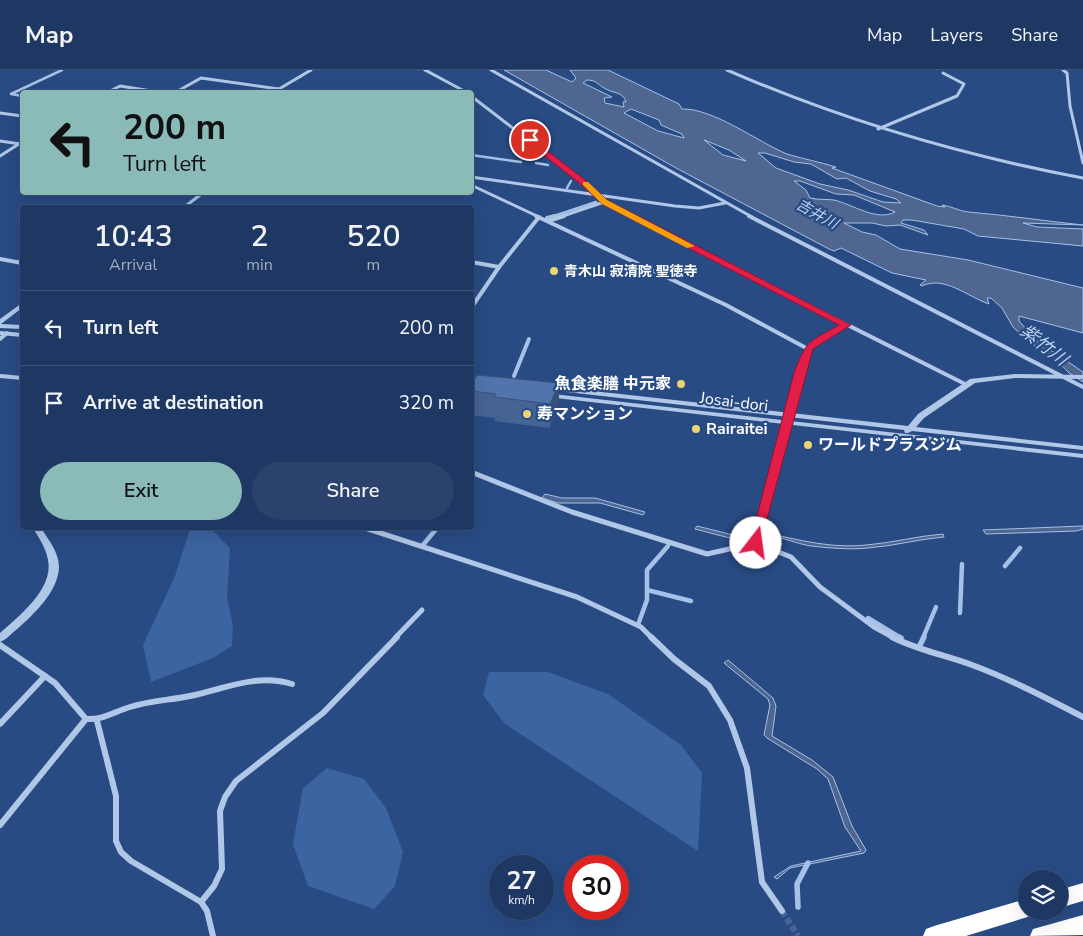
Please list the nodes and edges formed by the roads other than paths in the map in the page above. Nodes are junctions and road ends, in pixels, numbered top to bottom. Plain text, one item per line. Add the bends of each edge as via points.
1 (310, 70) edge
2 (425, 70) edge
3 (491, 70) edge
4 (727, 70) edge
5 (1063, 70) edge
6 (943, 74) dead end
7 (112, 90) edge
8 (145, 90) edge
9 (180, 90) edge
10 (279, 90) joint
11 (462, 90) edge
12 (474, 98) edge
13 (0, 113) edge
14 (20, 116) edge
15 (877, 129) junction
16 (0, 140) edge
17 (20, 143) edge
18 (20, 144) edge
19 (0, 156) edge
20 (1083, 163) edge
21 (474, 177) edge
22 (1083, 178) edge
23 (474, 186) edge
24 (596, 194) junction
25 (200, 195) edge
26 (604, 202) junction
27 (725, 203) junction
28 (187, 205) edge
29 (539, 217) junction
30 (548, 221) junction
31 (0, 259) edge
32 (20, 263) edge
33 (474, 263) edge
34 (499, 267) junction
35 (474, 304) edge
36 (20, 307) edge
37 (20, 320) edge
38 (0, 324) edge
39 (846, 325) junction
40 (12, 326) junction
41 (20, 327) edge
42 (3, 333) edge
43 (20, 335) edge
44 (0, 339) edge
45 (808, 349) junction
46 (0, 376) edge
47 (1064, 376) junction
48 (1083, 377) edge
49 (20, 378) edge
50 (967, 385) junction
51 (1083, 388) edge
52 (537, 390) edge
53 (789, 419) junction
54 (910, 428) junction
55 (905, 435) junction
56 (1083, 448) edge
57 (1083, 456) edge
58 (474, 473) edge
59 (38, 530) edge
60 (371, 530) edge
61 (756, 543) junction
62 (422, 610) dead end
63 (0, 638) edge
64 (0, 645) edge
65 (45, 676) junction
66 (292, 684) dead end
67 (1083, 717) edge
68 (86, 719) junction
69 (97, 721) junction
70 (0, 724) edge
71 (0, 825) edge
72 (1083, 892) edge
73 (1068, 896) edge
74 (201, 902) junction
75 (1018, 910) edge
76 (782, 911) tunnel mouth
77 (1083, 925) edge
78 (213, 936) edge
79 (934, 936) edge
80 (1041, 936) edge

1 - 10 street
2 - 11 street
3 - 27 street
4 - 15 street
5 - 20 street via 1067,73 1070,106
6 - 15 street via 964,84 957,96
7 - 8 street via 120,86
9 - 10 street via 201,78
12 - 24 street
13 - 14 street
15 - 22 street via 954,152
16 - 17 street
18 - 19 street
21 - 24 street
23 - 29 street
24 - 26 street
24 - 27 street via 699,208
25 - 28 street
26 - 30 street
26 - 39 street
27 - 47 street
29 - 30 street
29 - 34 street
30 - 45 street via 726,305
31 - 32 street
33 - 34 street
34 - 35 street
36 - 38 street
37 - 40 street
38 - 40 street
39 - 45 street
39 - 50 street
40 - 41 street
40 - 42 street
42 - 43 street
42 - 44 street
45 - 53 street
46 - 49 street
47 - 48 street
47 - 50 street via 1015,376 973,381
47 - 51 street
50 - 54 street via 921,416
52 - 53 street, Josai-dori
53 - 54 street, Josai-dori
53 - 55 street, Josai-dori
53 - 61 street
54 - 55 street
54 - 56 street, Josai-dori
55 - 57 street, Josai-dori
58 - 61 street via 572,512 707,554
59 - 63 street via 51,551 54,568 26,617
60 - 76 street via 577,597 641,627 674,659 709,686 730,720 747,768 762,882
61 - 67 street via 791,557 820,587 874,627 904,643 1012,681
62 - 74 street via 329,708 236,781 220,810 222,869
64 - 65 street
65 - 68 street
65 - 70 street
66 - 69 street via 267,680 249,682 130,707
68 - 69 street
68 - 71 street
69 - 74 street via 116,796 116,841 121,852
72 - 73 highway
74 - 78 street via 207,910
75 - 79 highway
77 - 80 highway

